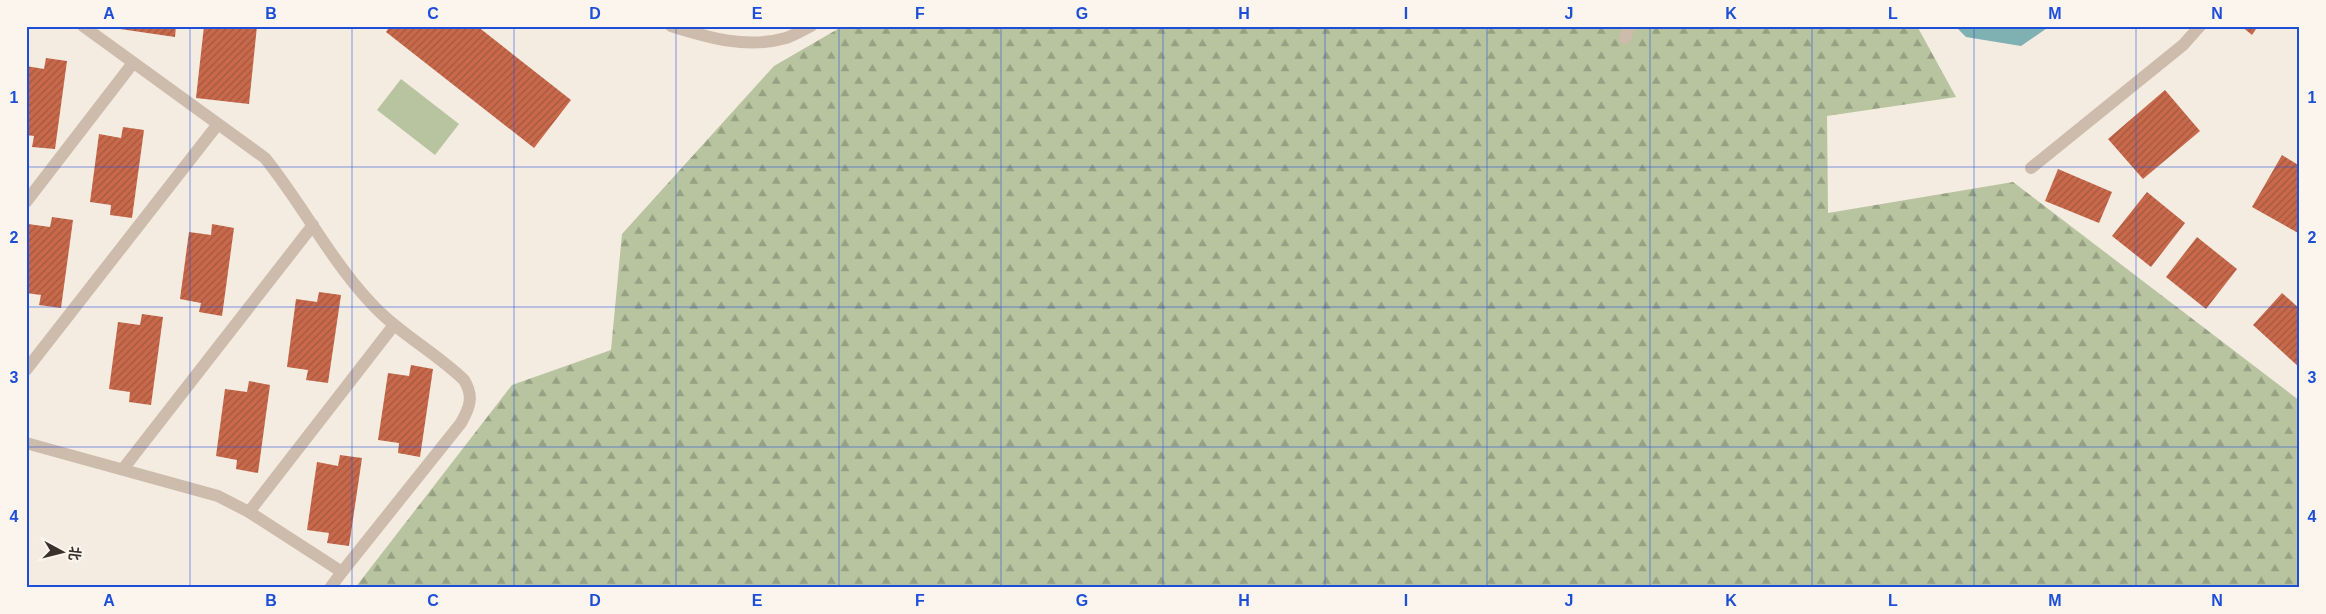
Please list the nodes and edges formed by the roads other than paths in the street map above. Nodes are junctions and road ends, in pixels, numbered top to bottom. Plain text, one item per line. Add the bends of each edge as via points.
1 (83, 26) edge
2 (671, 26) edge
3 (811, 26) edge
4 (2200, 26) edge
5 (133, 62) junction
6 (218, 124) junction
7 (2031, 168) dead end
8 (26, 202) edge
9 (313, 225) junction
10 (394, 325) junction
11 (26, 370) edge
12 (26, 443) edge
13 (123, 469) junction
14 (250, 512) junction
15 (342, 572) junction
16 (330, 588) edge

1 - 5 street
2 - 3 street via 712,38 751,43 787,38
4 - 7 street via 2183,45
5 - 6 street
5 - 8 street
6 - 9 street via 265,158
6 - 11 street
9 - 10 street via 349,278
9 - 13 street
10 - 14 street
10 - 15 street via 456,372 469,388 472,399 461,422
12 - 13 street
13 - 14 street via 218,496
14 - 15 street
15 - 16 street

